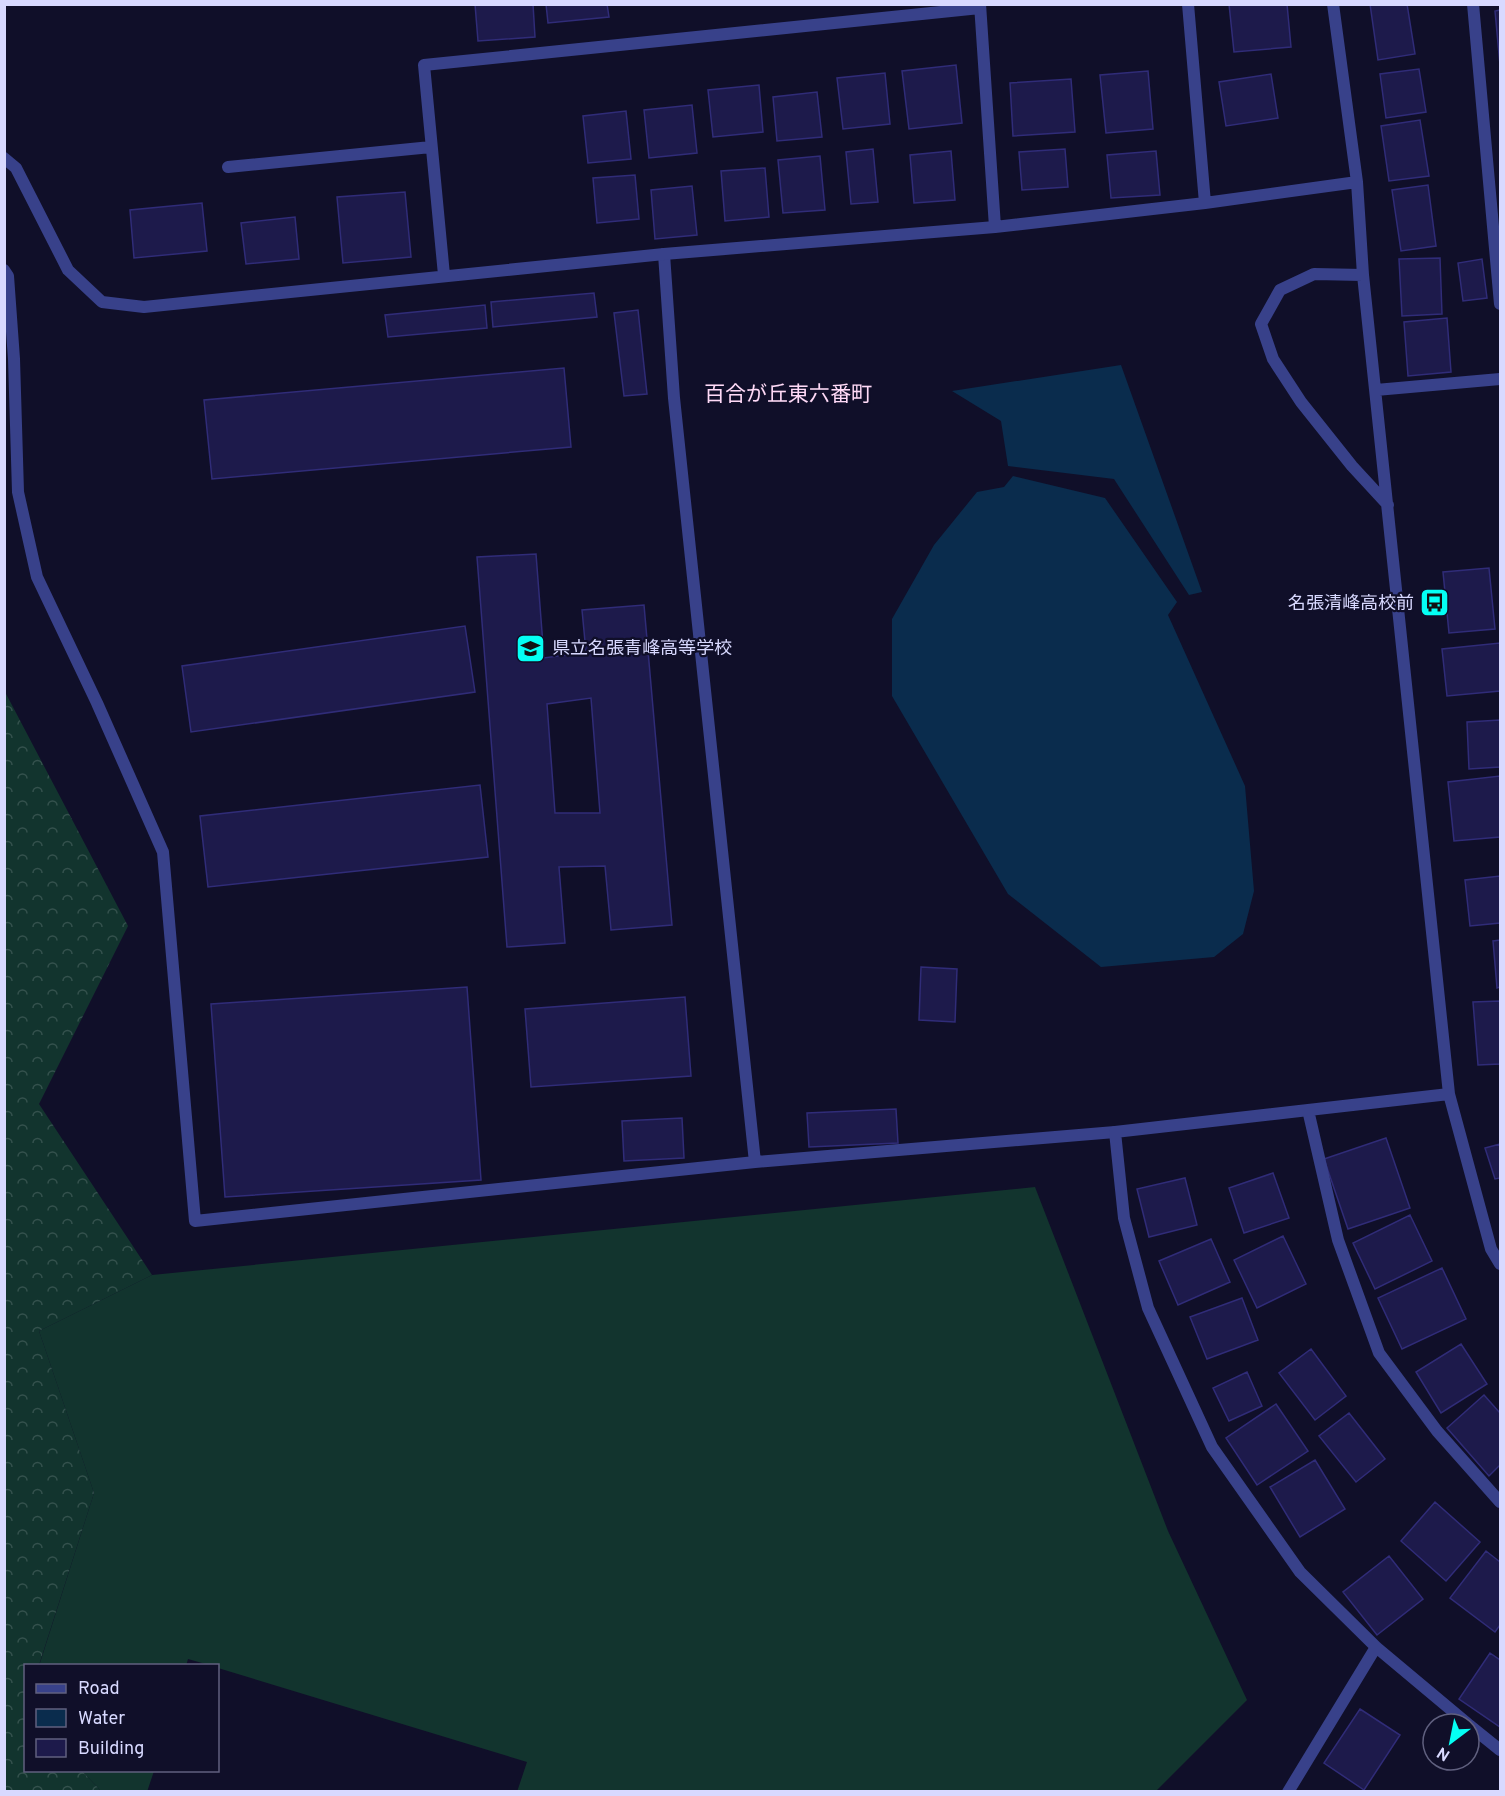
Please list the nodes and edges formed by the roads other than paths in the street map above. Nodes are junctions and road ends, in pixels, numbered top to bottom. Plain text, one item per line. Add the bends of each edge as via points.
1 (1188, 4) edge
2 (1333, 4) edge
3 (1473, 4) edge
4 (980, 6) edge
5 (431, 147) junction
6 (4, 158) edge
7 (228, 167) dead end
8 (1495, 178) edge
9 (1357, 182) junction
10 (1205, 202) junction
11 (994, 227) junction
12 (664, 254) junction
13 (4, 270) edge
14 (444, 275) junction
15 (1363, 275) junction
16 (1500, 304) edge
17 (1500, 380) edge
18 (1376, 390) junction
19 (1388, 505) junction
20 (1449, 1094) junction
21 (1308, 1110) junction
22 (1115, 1131) junction
23 (755, 1162) junction
24 (1500, 1264) edge
25 (1500, 1502) edge
26 (1376, 1647) junction
27 (1454, 1712) edge
28 (1481, 1735) edge
29 (1500, 1750) edge
30 (1288, 1791) edge

1 - 10 street
2 - 9 street
3 - 8 street
4 - 5 street via 424,65
4 - 11 street
5 - 7 street
5 - 14 street
6 - 14 street via 16,168 68,270 102,302 144,307
8 - 16 street
9 - 10 street
9 - 15 street
10 - 11 street
11 - 12 street
12 - 14 street
12 - 23 street via 676,410
13 - 23 street via 8,276 14,359 18,492 37,577 163,852 195,1221
15 - 18 street
15 - 19 street via 1314,274 1280,290 1261,324 1273,359 1301,402
17 - 18 street
18 - 19 street
19 - 20 street
20 - 21 street
20 - 24 street via 1491,1249
21 - 22 street
21 - 25 street via 1338,1240 1378,1353 1437,1431
22 - 23 street
22 - 26 street via 1124,1218 1148,1308 1212,1447 1300,1572
26 - 27 street
26 - 30 street
28 - 29 street

